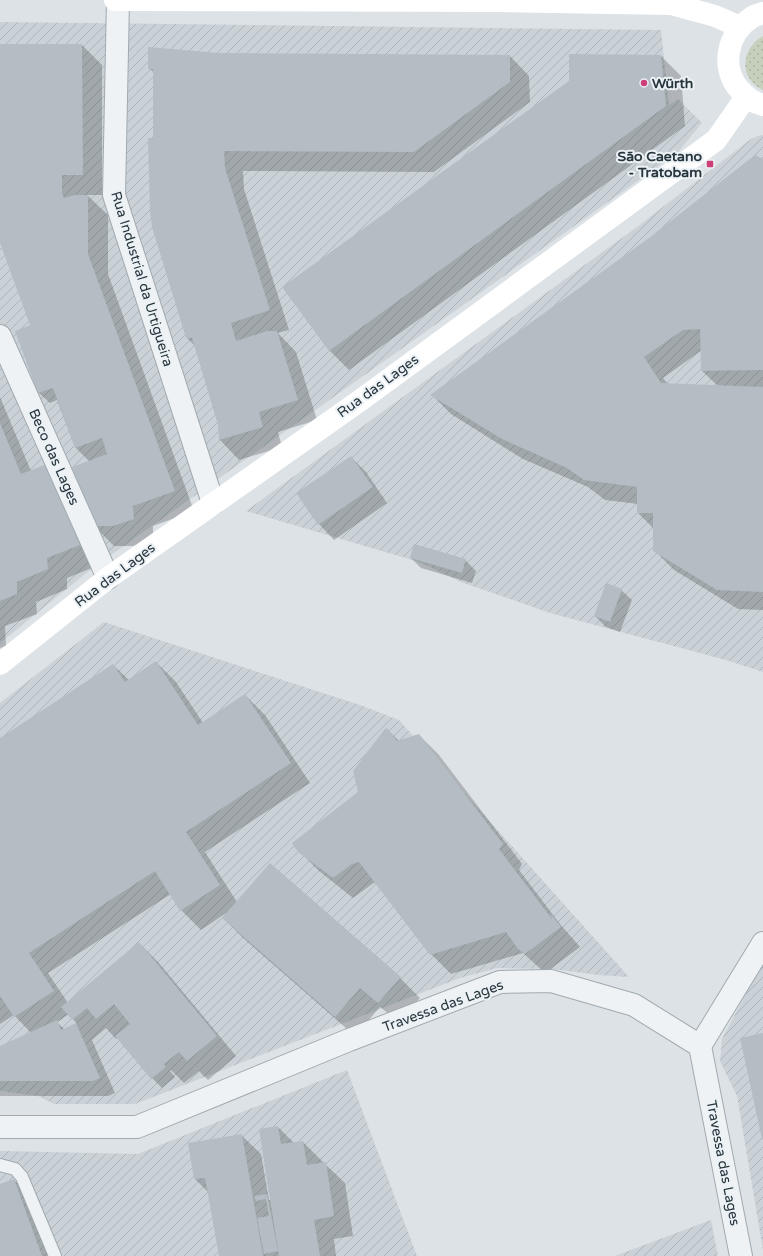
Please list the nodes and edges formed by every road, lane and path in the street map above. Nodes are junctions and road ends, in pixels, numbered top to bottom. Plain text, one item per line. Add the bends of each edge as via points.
1 (116, 0) edge
2 (763, 13) edge
3 (740, 27) junction
4 (754, 101) edge
5 (0, 336) edge
6 (213, 503) junction
7 (108, 578) junction
8 (0, 664) edge
9 (763, 943) edge
10 (700, 1046) junction
11 (0, 1127) edge
12 (0, 1165) edge
13 (55, 1256) edge
14 (742, 1256) edge

1 - 3 main road via 671,4 715,16
1 - 6 street, Rua Industrial da Urtigueira via 114,195
2 - 3 main road, Rua das Lages via 752,17
3 - 4 main road, Rua das Lages via 732,40 728,55 729,71 735,85
4 - 6 main road, Rua das Lages via 716,140 358,402
5 - 7 street, Beco das Lages
6 - 7 main road, Rua das Lages
7 - 8 main road, Rua das Lages
9 - 10 street
10 - 11 street, Travessa das Lages via 634,1005 551,981 500,982 349,1040 137,1127
10 - 14 street, Travessa das Lages
12 - 13 lane via 15,1169 22,1176

